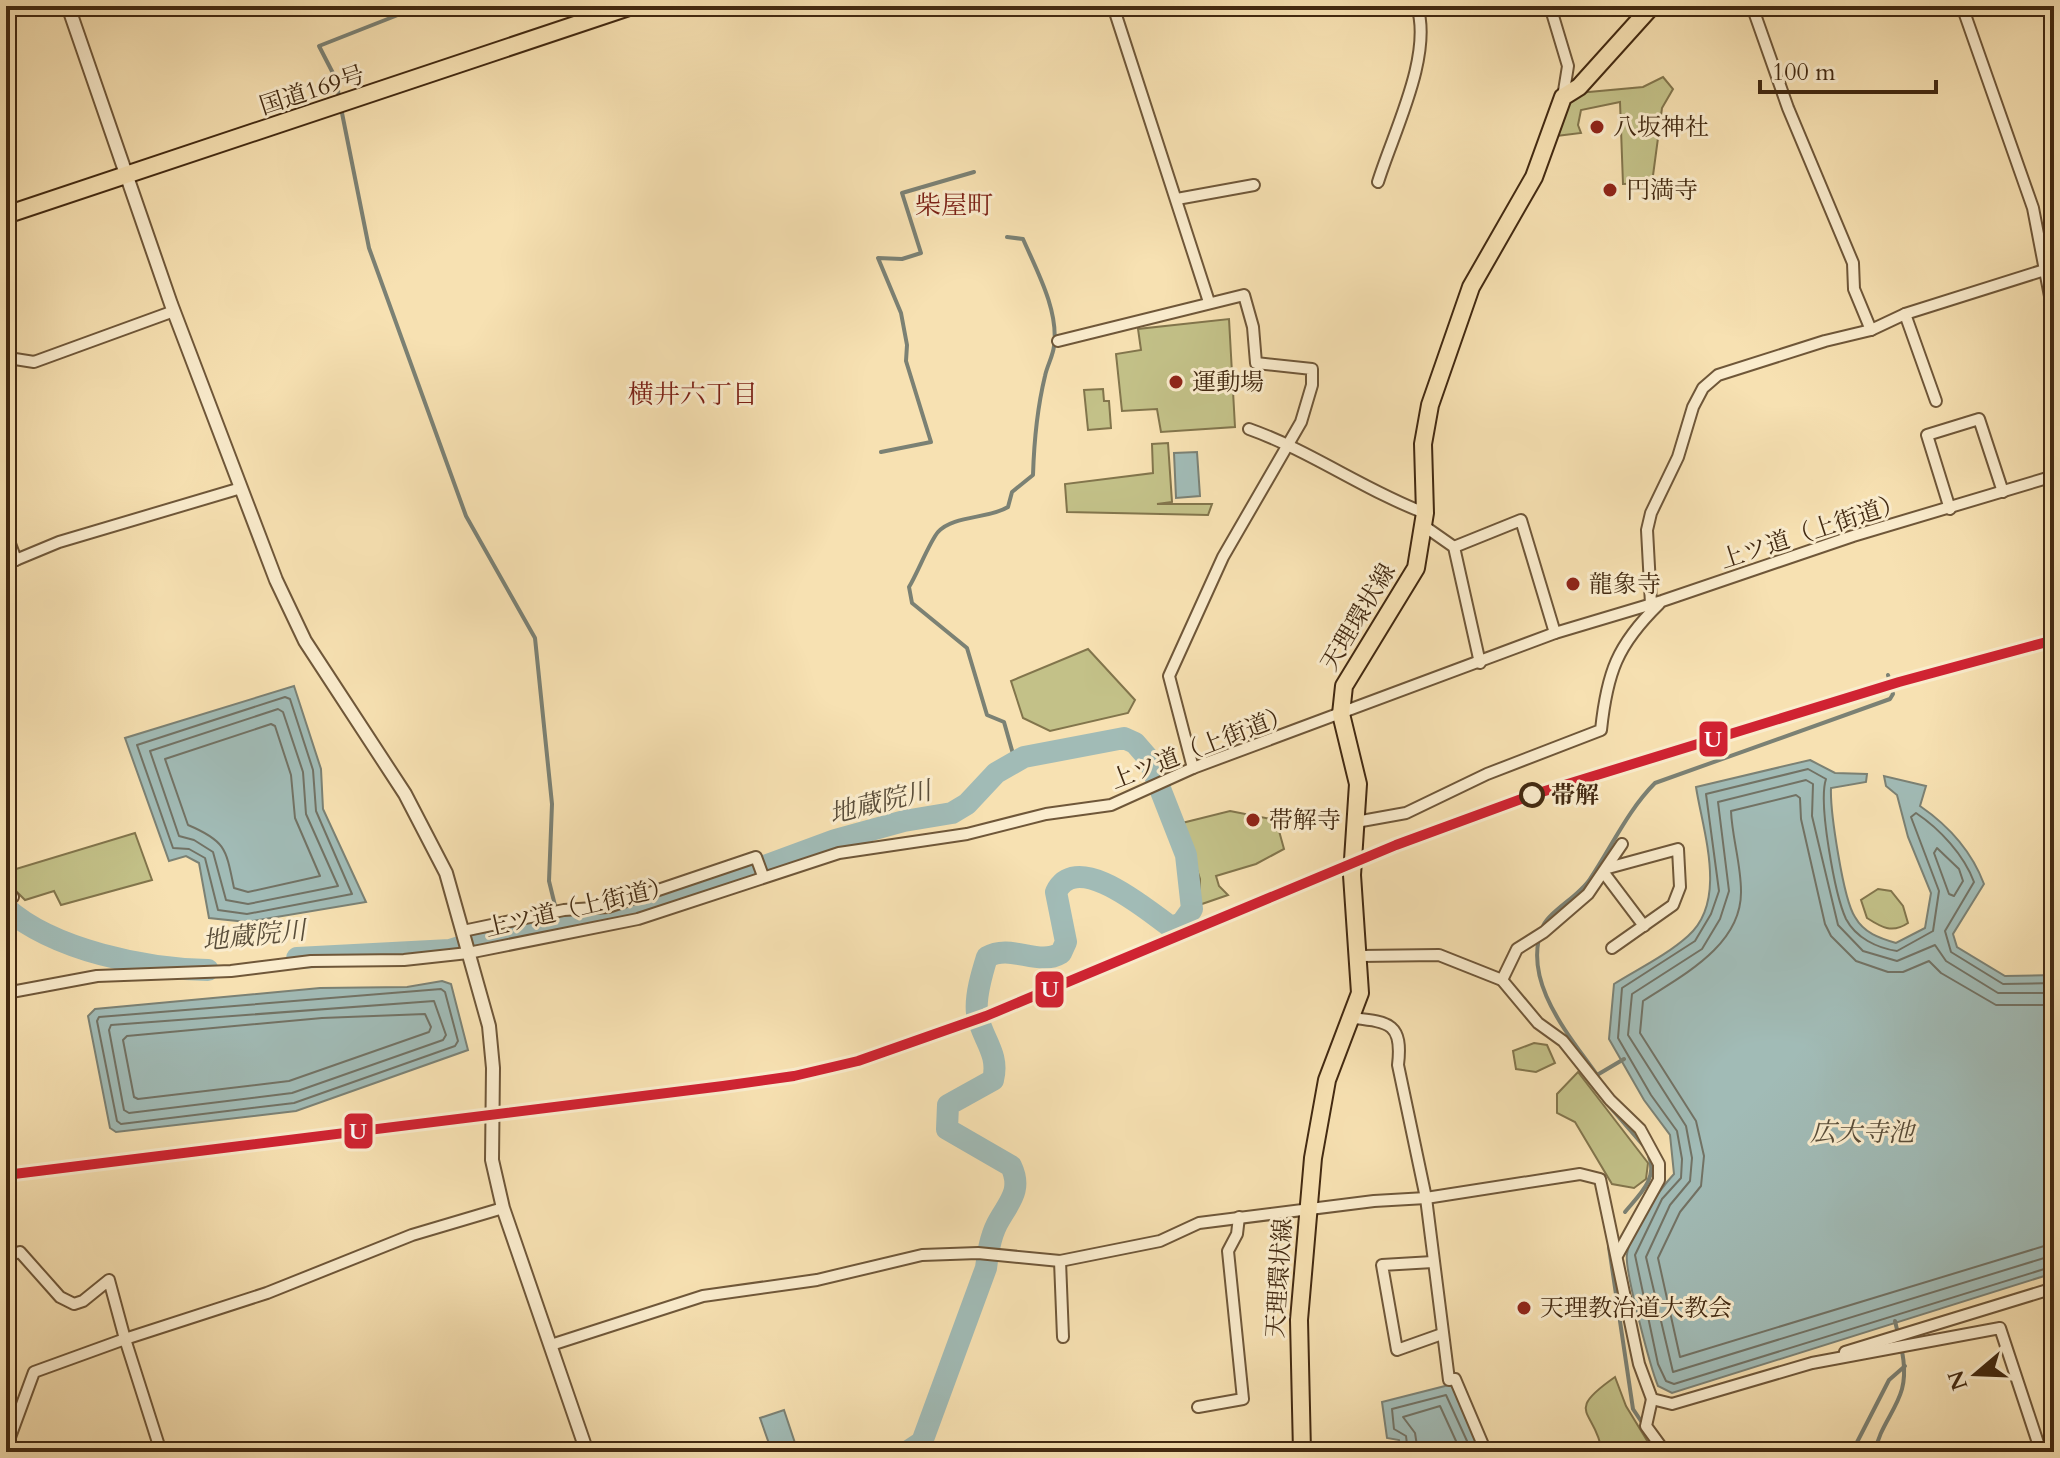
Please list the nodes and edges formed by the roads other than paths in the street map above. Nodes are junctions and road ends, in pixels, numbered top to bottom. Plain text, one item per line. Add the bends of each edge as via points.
1 (68, 6) edge
2 (632, 6) edge
3 (1113, 6) edge
4 (1417, 6) edge
5 (1550, 6) edge
6 (1652, 6) edge
7 (1752, 6) edge
8 (1962, 6) edge
9 (1563, 97) junction
10 (127, 174) junction
11 (1378, 182) dead end
12 (1254, 185) dead end
13 (1177, 199) junction
14 (6, 215) edge
15 (2048, 270) edge
16 (1209, 302) junction
17 (174, 311) junction
18 (1905, 314) junction
19 (2054, 317) edge
20 (1871, 330) junction
21 (1058, 341) dead end
22 (6, 362) edge
23 (1936, 401) dead end
24 (1249, 429) dead end
25 (1290, 446) junction
26 (2054, 476) edge
27 (241, 488) junction
28 (2003, 492) junction
29 (1950, 509) junction
30 (1424, 520) junction
31 (6, 533) edge
32 (1454, 547) junction
33 (11, 562) edge
34 (1656, 602) junction
35 (1555, 633) junction
36 (1480, 663) junction
37 (1341, 714) junction
38 (1193, 768) junction
39 (1356, 822) junction
40 (1622, 844) dead end
41 (1606, 870) junction
42 (763, 874) junction
43 (1644, 926) junction
44 (463, 931) junction
45 (1612, 948) dead end
46 (468, 953) junction
47 (1360, 956) junction
48 (1502, 980) junction
49 (6, 993) edge
50 (1353, 1018) junction
51 (1426, 1198) junction
52 (503, 1208) junction
53 (1308, 1208) junction
54 (1239, 1217) junction
55 (1618, 1254) junction
56 (6, 1256) edge
57 (1060, 1261) junction
58 (1433, 1262) junction
59 (2054, 1288) edge
60 (1442, 1334) junction
61 (1063, 1337) dead end
62 (125, 1339) junction
63 (551, 1345) junction
64 (1812, 1363) junction
65 (1652, 1399) junction
66 (1198, 1407) dead end
67 (6, 1448) edge
68 (161, 1452) edge
69 (587, 1452) edge
70 (1302, 1452) edge
71 (1486, 1452) edge
72 (1665, 1452) edge
73 (2041, 1452) edge

1 - 10 street
2 - 10 main road, 国道169号
3 - 13 street
4 - 11 street via 1423,24 1420,43
5 - 9 street via 1568,66
6 - 9 main road, 天理環状線 via 1579,87
7 - 20 street via 1853,263 1854,289
8 - 15 street via 2033,208
9 - 30 main road, 天理環状線 via 1534,177 1471,287 1443,361 1423,444
10 - 14 main road, 国道169号
10 - 17 street
12 - 13 street
13 - 16 street
15 - 18 street
15 - 19 street
16 - 21 street
16 - 25 street via 1244,295 1256,363 1312,369 1309,399
17 - 22 street via 34,362
17 - 27 street
18 - 20 street
18 - 23 street
20 - 34 street via 1718,375 1703,388 1647,530
24 - 25 street
25 - 30 street
25 - 38 street via 1223,557 1169,676
26 - 28 street, 上ツ道（上街道）
27 - 33 street via 59,542
27 - 44 street via 305,641 425,827
28 - 29 street, 上ツ道（上街道）
28 - 29 street via 1979,419 1927,435
29 - 34 street, 上ツ道（上街道）
30 - 32 street
30 - 37 main road, 天理環状線 via 1416,568 1344,686
31 - 33 street
32 - 35 street via 1521,520
32 - 36 street
34 - 35 street, 上ツ道（上街道）
34 - 39 street via 1620,648 1610,672 1601,730 1487,774 1406,813
35 - 36 street, 上ツ道（上街道）
36 - 37 street, 上ツ道（上街道）
37 - 38 street, 上ツ道（上街道）
37 - 39 main road, 天理環状線 via 1356,766
38 - 42 street, 上ツ道（上街道） via 1111,805 839,853
39 - 47 main road, 天理環状線 via 1352,875
40 - 41 street
41 - 43 street
41 - 43 street via 1678,849 1680,887 1673,905
41 - 48 street via 1588,894 1517,949
42 - 44 street via 756,857 608,907 564,910
42 - 46 street, 上ツ道（上街道） via 638,919
43 - 45 street
44 - 46 street
46 - 49 street, 上ツ道（上街道） via 97,976
46 - 52 street via 489,1026 492,1160
47 - 48 street via 1439,955
47 - 50 main road, 天理環状線 via 1360,993
48 - 55 street via 1640,1129 1659,1164 1659,1180
50 - 51 street via 1395,1028
50 - 53 main road, 天理環状線 via 1327,1080
51 - 53 street
51 - 55 street via 1580,1174 1600,1179
51 - 58 street
52 - 62 street via 412,1235 267,1293
52 - 63 street
53 - 54 street
53 - 70 main road, 天理環状線 via 1299,1320
54 - 57 street via 1199,1223 1160,1241
54 - 66 street via 1228,1251 1243,1399
55 - 65 street via 1639,1364
56 - 62 street via 20,1252 60,1297 74,1304 109,1280
57 - 61 street
57 - 63 street via 978,1253 922,1255 817,1280 703,1296
58 - 60 street
58 - 60 street via 1382,1265 1397,1350
59 - 64 street
60 - 71 street via 1449,1380 1455,1379
62 - 67 street via 34,1372
62 - 68 street
63 - 69 street
64 - 65 street via 1672,1404
64 - 73 street via 2000,1328
65 - 72 street via 1646,1426

